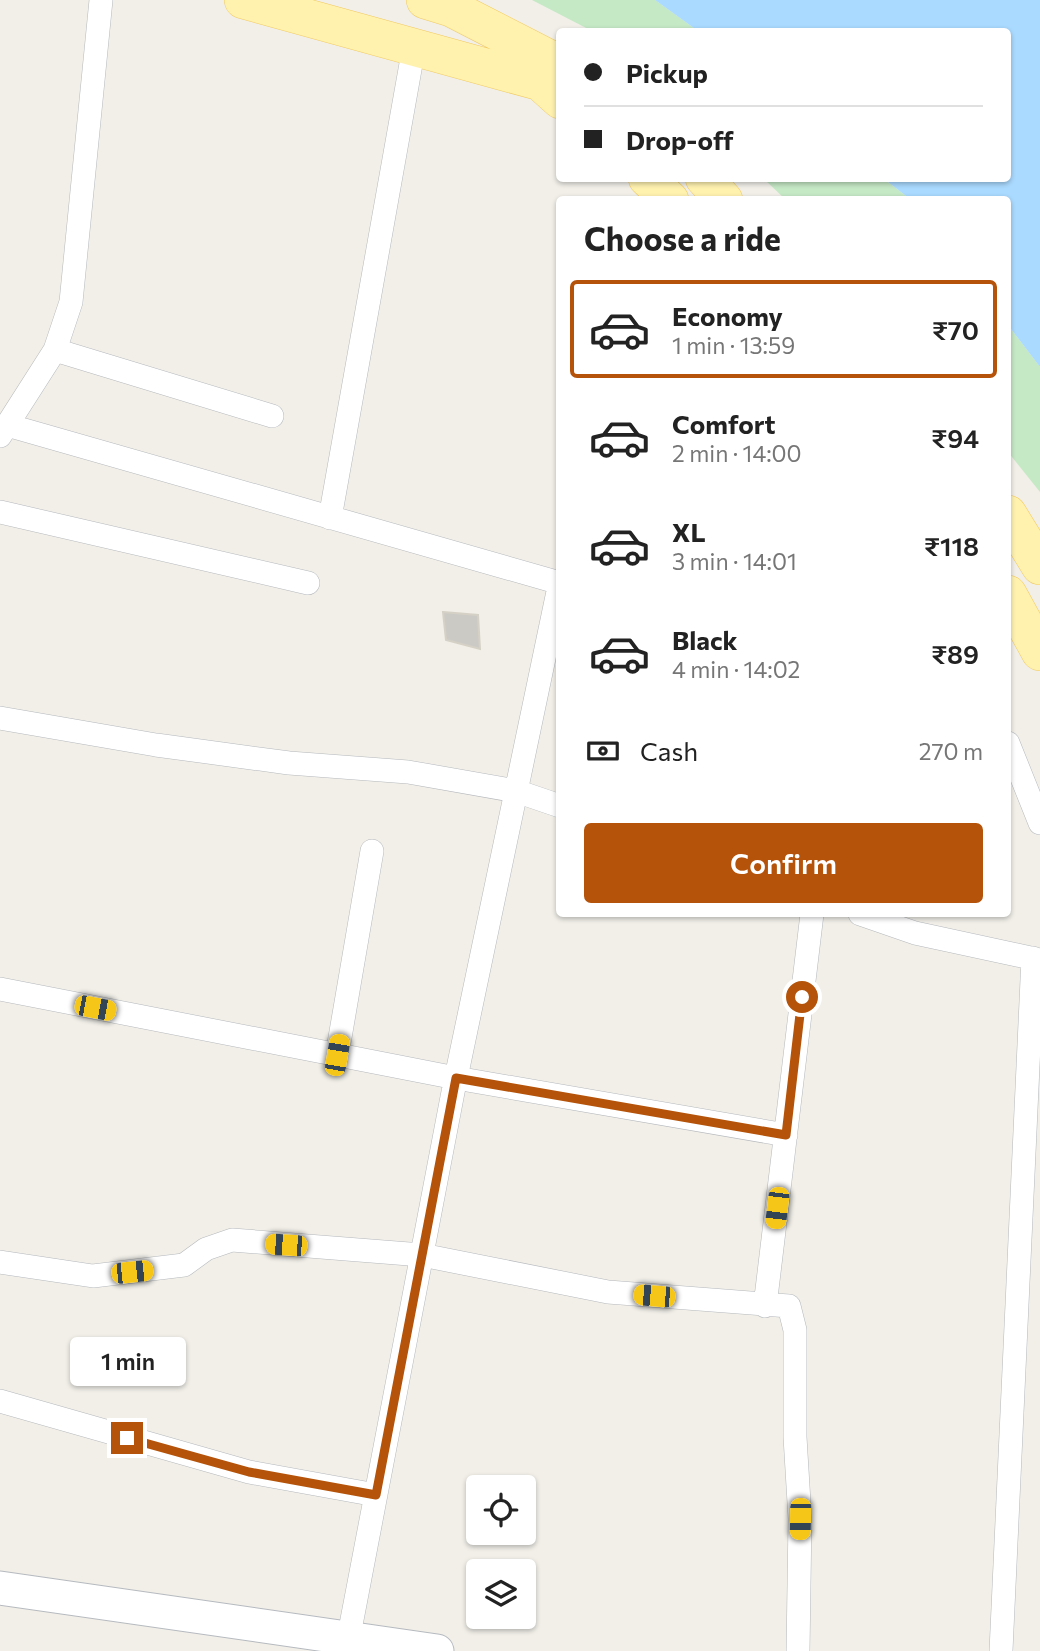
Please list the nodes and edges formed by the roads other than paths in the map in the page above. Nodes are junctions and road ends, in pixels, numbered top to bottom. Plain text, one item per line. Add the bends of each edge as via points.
1 (101, 0) edge
2 (243, 0) edge
3 (425, 0) edge
4 (414, 47) junction
5 (556, 62) edge
6 (556, 96) edge
7 (650, 182) edge
8 (708, 182) edge
9 (665, 196) edge
10 (720, 196) edge
11 (55, 350) junction
12 (272, 416) dead end
13 (4, 430) edge
14 (0, 512) edge
15 (330, 518) junction
16 (1011, 519) edge
17 (1040, 566) edge
18 (556, 582) edge
19 (308, 583) dead end
20 (1011, 599) edge
21 (556, 602) edge
22 (1040, 652) edge
23 (0, 718) edge
24 (1011, 750) edge
25 (516, 791) junction
26 (556, 805) edge
27 (1040, 822) edge
28 (372, 851) dead end
29 (812, 917) edge
30 (877, 917) edge
31 (912, 923) edge
32 (1036, 959) edge
33 (0, 989) edge
34 (337, 1055) junction
35 (456, 1078) junction
36 (786, 1135) junction
37 (422, 1255) junction
38 (0, 1262) edge
39 (765, 1306) junction
40 (0, 1401) edge
41 (376, 1495) junction
42 (0, 1588) edge
43 (347, 1644) edge
44 (438, 1651) edge
45 (798, 1651) edge
46 (1001, 1651) edge

1 - 11 street via 71,302
2 - 4 main road
3 - 5 main road via 451,8
4 - 6 main road via 540,82
4 - 15 street
7 - 9 main road
8 - 10 main road
11 - 12 street
11 - 13 street
13 - 15 street
14 - 19 street
15 - 18 street
16 - 17 main road
20 - 22 main road
21 - 25 street
23 - 25 street via 170,747 408,772
24 - 27 street
25 - 26 street
25 - 35 street
28 - 34 street
29 - 36 street
30 - 31 street
31 - 32 street
32 - 46 street
33 - 34 street
34 - 35 street
35 - 36 street
35 - 37 street
36 - 39 street
37 - 38 street via 232,1240 206,1249 184,1265 93,1276
37 - 39 street via 608,1292
37 - 41 street
39 - 45 street via 789,1306 795,1331
40 - 41 street via 249,1472
41 - 43 street
42 - 43 main road
43 - 44 main road

